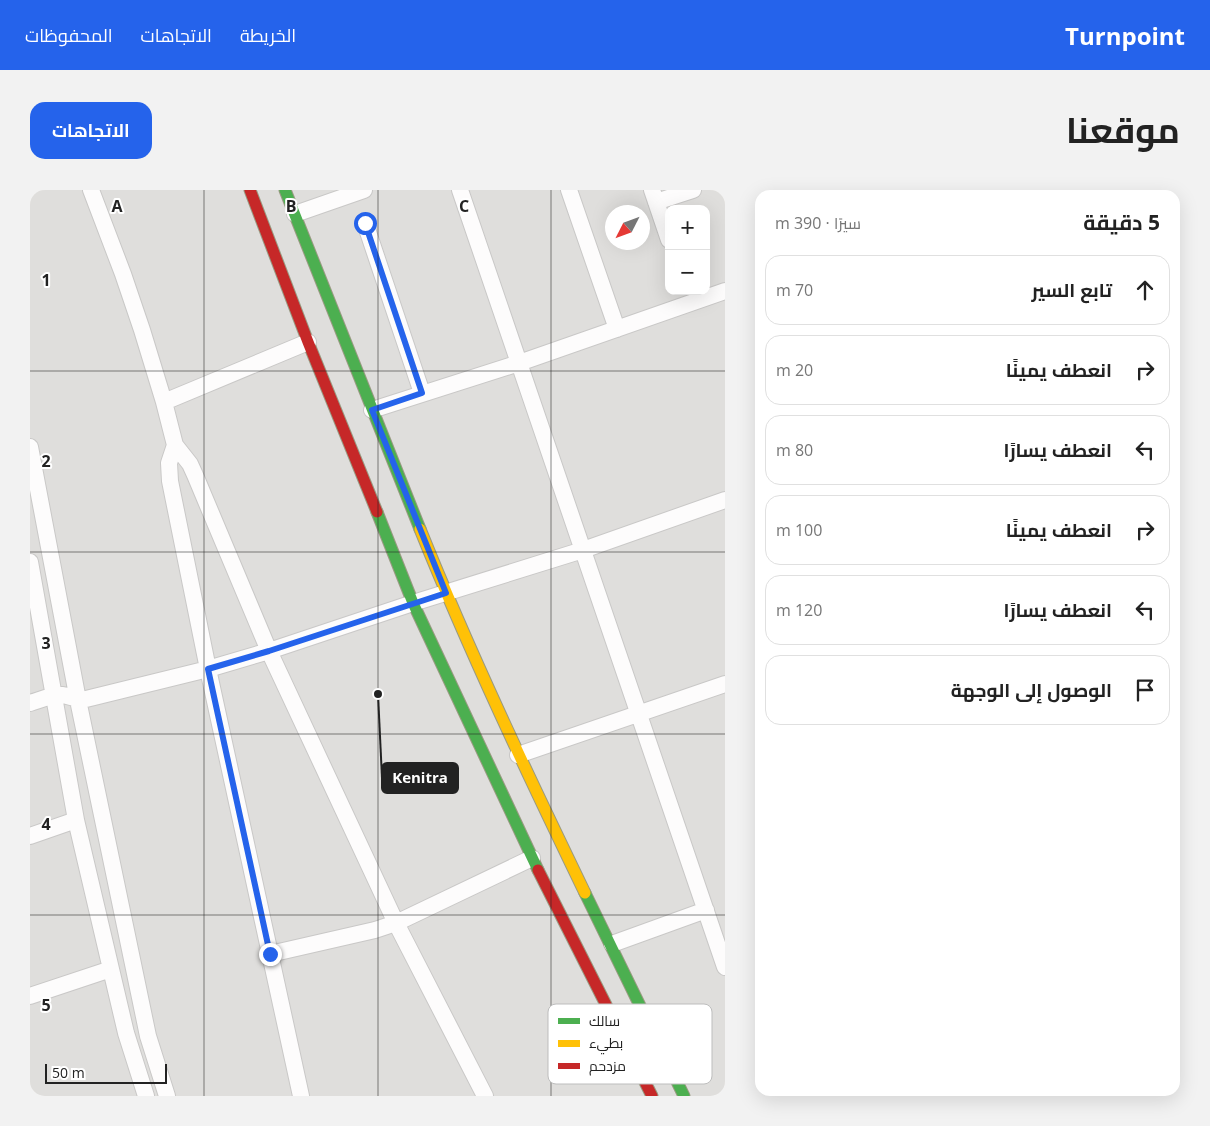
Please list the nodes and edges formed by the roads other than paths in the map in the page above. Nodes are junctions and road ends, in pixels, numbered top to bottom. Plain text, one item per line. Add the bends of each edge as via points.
1 (91, 190) edge
2 (250, 190) edge
3 (285, 190) edge
4 (460, 190) edge
5 (569, 190) edge
6 (693, 190) edge
7 (358, 191) edge
8 (654, 196) edge
9 (295, 214) junction
10 (365, 223) dead end
11 (665, 228) edge
12 (725, 291) edge
13 (688, 297) edge
14 (617, 329) junction
15 (308, 342) junction
16 (519, 363) junction
17 (422, 393) junction
18 (164, 402) junction
19 (372, 410) junction
20 (175, 445) junction
21 (30, 447) edge
22 (725, 500) edge
23 (583, 550) junction
24 (30, 566) edge
25 (446, 593) junction
26 (413, 603) junction
27 (269, 651) junction
28 (208, 669) junction
29 (725, 684) edge
30 (54, 696) junction
31 (78, 700) junction
32 (30, 703) edge
33 (638, 714) junction
34 (518, 755) junction
35 (76, 820) junction
36 (30, 836) edge
37 (532, 858) junction
38 (706, 910) junction
39 (396, 924) junction
40 (612, 944) junction
41 (270, 954) junction
42 (725, 967) edge
43 (111, 968) junction
44 (30, 996) edge
45 (606, 1004) edge
46 (640, 1004) edge
47 (646, 1084) edge
48 (678, 1084) edge
49 (146, 1096) edge
50 (167, 1096) edge
51 (300, 1096) edge
52 (485, 1096) edge
53 (652, 1096) edge
54 (684, 1096) edge

1 - 18 street via 123,274
2 - 15 street
3 - 9 street
4 - 16 street
5 - 14 street
6 - 8 street
7 - 9 street
8 - 11 street
9 - 19 street
10 - 17 street
12 - 13 street
13 - 14 street
14 - 16 street
15 - 18 street
15 - 26 street
16 - 17 street
16 - 23 street
17 - 19 street
18 - 20 street
19 - 25 street
20 - 27 street via 190,464
20 - 28 street via 169,462 170,481
21 - 31 street
22 - 23 street
23 - 25 street
23 - 33 street
24 - 30 street
25 - 26 street
25 - 34 street
26 - 27 street
26 - 37 street
27 - 28 street
27 - 39 street
28 - 31 street
28 - 41 street
29 - 33 street
30 - 31 street
30 - 32 street
30 - 35 street
31 - 50 street via 148,1036
33 - 34 street
33 - 38 street
34 - 40 street
35 - 36 street
35 - 43 street
37 - 39 street
37 - 45 street
38 - 40 street
38 - 42 street
39 - 41 street
39 - 52 street
40 - 46 street
41 - 51 street
43 - 44 street
43 - 49 street
47 - 53 street
48 - 54 street

